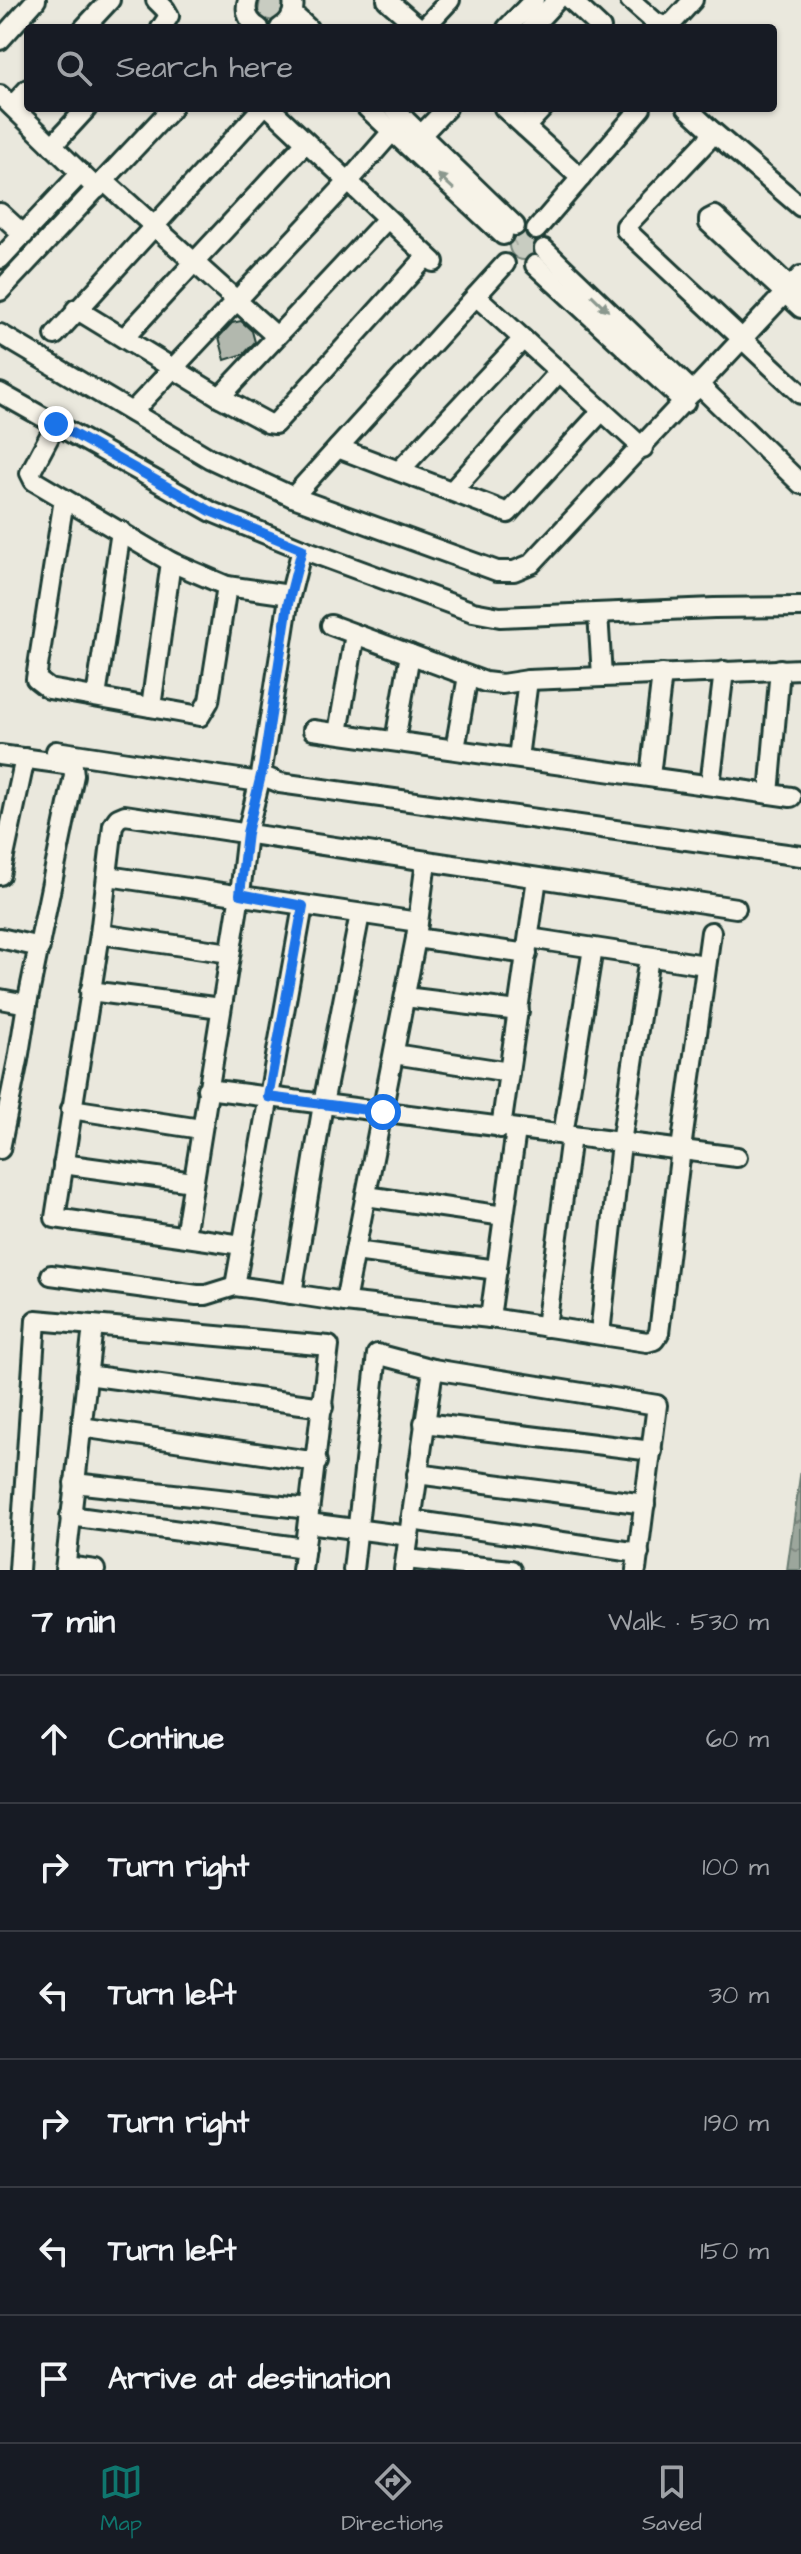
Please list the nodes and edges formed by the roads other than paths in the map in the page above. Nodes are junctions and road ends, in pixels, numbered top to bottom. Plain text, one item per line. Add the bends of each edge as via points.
1 (36, 0) edge
2 (110, 0) edge
3 (156, 0) edge
4 (248, 0) edge
5 (387, 0) edge
6 (450, 0) edge
7 (534, 0) edge
8 (557, 0) edge
9 (571, 0) edge
10 (630, 0) edge
11 (693, 0) edge
12 (88, 24) edge
13 (164, 24) edge
14 (251, 24) edge
15 (416, 24) edge
16 (425, 24) edge
17 (511, 24) edge
18 (535, 24) edge
19 (597, 24) edge
20 (660, 24) edge
21 (668, 24) edge
22 (0, 40) edge
23 (24, 91) edge
24 (6, 101) edge
25 (83, 112) edge
26 (168, 112) edge
27 (258, 112) edge
28 (274, 112) edge
29 (443, 112) edge
30 (508, 112) edge
31 (539, 112) edge
32 (638, 112) edge
33 (691, 112) edge
34 (396, 119) edge
35 (525, 127) junction
36 (712, 131) junction
37 (421, 135) junction
38 (306, 142) junction
39 (52, 146) junction
40 (81, 173) junction
41 (581, 178) junction
42 (348, 182) junction
43 (101, 185) junction
44 (801, 207) edge
45 (0, 213) edge
46 (387, 219) junction
47 (154, 226) junction
48 (509, 230) junction
49 (536, 230) junction
50 (24, 235) junction
51 (539, 257) junction
52 (0, 259) edge
53 (194, 262) junction
54 (505, 264) junction
55 (794, 289) edge
56 (0, 291) edge
57 (476, 296) junction
58 (237, 300) junction
59 (801, 308) edge
60 (76, 309) junction
61 (0, 334) edge
62 (55, 335) dead end
63 (276, 336) junction
64 (124, 338) junction
65 (523, 339) junction
66 (742, 339) junction
67 (173, 367) junction
68 (559, 372) junction
69 (0, 393) edge
70 (692, 393) junction
71 (801, 394) edge
72 (220, 397) junction
73 (602, 411) junction
74 (132, 412) junction
75 (56, 424) junction
76 (338, 448) junction
77 (643, 448) junction
78 (399, 471) junction
79 (801, 484) edge
80 (452, 491) junction
81 (293, 497) junction
82 (64, 499) junction
83 (121, 531) junction
84 (302, 549) junction
85 (171, 562) junction
86 (227, 586) junction
87 (290, 595) junction
88 (801, 607) edge
89 (598, 613) junction
90 (331, 625) dead end
91 (355, 634) junction
92 (410, 654) junction
93 (780, 669) junction
94 (801, 669) edge
95 (724, 671) junction
96 (662, 674) junction
97 (468, 676) junction
98 (602, 676) junction
99 (528, 680) junction
100 (96, 697) junction
101 (151, 707) junction
102 (313, 730) dead end
103 (338, 733) junction
104 (395, 741) junction
105 (0, 742) edge
106 (455, 749) junction
107 (0, 755) edge
108 (25, 758) junction
109 (518, 758) junction
110 (650, 776) junction
111 (260, 778) junction
112 (710, 785) junction
113 (769, 794) junction
114 (791, 797) dead end
115 (247, 833) junction
116 (801, 856) edge
117 (426, 861) junction
118 (0, 875) edge
119 (108, 876) junction
120 (537, 878) junction
121 (240, 894) junction
122 (303, 906) junction
123 (736, 908) dead end
124 (360, 914) junction
125 (417, 930) junction
126 (711, 932) dead end
127 (100, 934) junction
128 (0, 938) edge
129 (528, 946) junction
130 (40, 947) junction
131 (593, 948) junction
132 (230, 953) junction
133 (649, 957) junction
134 (705, 965) junction
135 (90, 991) junction
136 (405, 997) junction
137 (0, 999) edge
138 (27, 1004) junction
139 (221, 1008) junction
140 (519, 1011) junction
141 (394, 1054) junction
142 (9, 1058) edge
143 (509, 1072) junction
144 (207, 1089) junction
145 (268, 1097) junction
146 (323, 1104) junction
147 (71, 1109) junction
148 (383, 1112) junction
149 (201, 1129) junction
150 (508, 1129) junction
151 (567, 1136) junction
152 (621, 1143) junction
153 (0, 1149) edge
154 (681, 1149) junction
155 (737, 1157) dead end
156 (63, 1164) junction
157 (193, 1182) junction
158 (366, 1196) junction
159 (504, 1216) junction
160 (185, 1236) junction
161 (242, 1245) junction
162 (355, 1251) junction
163 (497, 1270) junction
164 (51, 1275) dead end
165 (235, 1286) junction
166 (292, 1294) junction
167 (345, 1302) junction
168 (490, 1318) junction
169 (93, 1326) junction
170 (546, 1327) junction
171 (600, 1334) junction
172 (433, 1369) junction
173 (87, 1375) junction
174 (323, 1407) junction
175 (424, 1423) junction
176 (81, 1427) junction
177 (652, 1451) junction
178 (317, 1462) junction
179 (417, 1474) junction
180 (74, 1483) junction
181 (645, 1504) junction
182 (70, 1516) junction
183 (308, 1516) junction
184 (358, 1528) junction
185 (410, 1528) junction
186 (305, 1548) junction
187 (638, 1561) edge
188 (405, 1564) edge
189 (65, 1568) edge
190 (19, 1570) edge
191 (95, 1570) edge
192 (302, 1570) edge
193 (353, 1570) edge
194 (511, 1570) edge

1 - 22 street
2 - 12 street
3 - 13 street via 169,16
4 - 14 street
5 - 15 street
6 - 16 street
7 - 17 street
8 - 18 street
9 - 19 street
10 - 20 street
11 - 21 street
23 - 24 street
24 - 39 street
25 - 39 street
26 - 43 street
27 - 47 street
28 - 38 street
29 - 37 street
30 - 35 street
31 - 35 street
32 - 41 street
33 - 36 street
34 - 37 street
34 - 42 street
48 -> 34 street
35 - 41 street
36 - 44 street
36 - 66 street via 626,230
37 - 48 street
38 - 42 street
38 - 53 street
39 - 40 street
40 - 43 street
40 - 50 street
41 - 49 street
42 - 46 street
42 - 58 street
43 - 47 street
43 - 56 street
45 - 50 street
46 - 63 street
46 - 72 street via 431,259 275,424
47 - 53 street
47 - 60 street
48 - 49 street via 522,225
48 - 54 street via 499,250
49 - 51 street via 543,242
50 - 52 street
51 - 54 street via 526,270
51 - 70 street
53 - 58 street
53 - 64 street
54 - 57 street
55 - 59 street
55 - 66 street
57 - 65 street
57 - 76 street
58 - 63 street
58 - 67 street
60 - 62 street
60 - 64 street
61 - 74 street
63 - 72 street
64 - 67 street
65 - 68 street
65 - 78 street
66 - 70 street
66 - 71 street
67 - 72 street
67 - 74 street
68 - 73 street
68 - 80 street
69 - 75 street
70 - 77 street
70 - 79 street
73 - 77 street
73 - 80 street via 508,513
74 - 81 street via 209,458
75 - 82 street via 30,473
75 - 84 street via 212,512
76 - 78 street
76 - 81 street
77 - 81 street via 531,564 514,571 497,571
78 - 80 street
82 - 83 street
82 - 100 street via 36,679 49,689
83 - 85 street
83 - 100 street
84 - 87 street
84 - 89 street via 473,612 500,617
85 - 86 street
85 - 101 street
86 - 87 street
86 - 101 street via 206,710 200,716
87 - 111 street
88 - 89 street
89 - 98 street
90 - 91 street
91 - 92 street
91 - 103 street
92 - 97 street
92 - 104 street
93 - 94 street
93 - 95 street
93 - 113 street
95 - 96 street
95 - 112 street
96 - 98 street
96 - 110 street
97 - 99 street via 502,684
97 - 106 street
98 - 99 street
99 - 109 street
100 - 101 street
102 - 103 street
103 - 104 street
104 - 106 street
105 - 111 street
106 - 109 street
107 - 108 street
108 - 118 street
108 - 130 street via 73,766 74,775
109 - 110 street
110 - 112 street
111 - 115 street
111 - 116 street
112 - 113 street
113 - 114 street
115 - 117 street
115 - 119 street via 125,815 113,825
115 - 121 street
117 - 120 street
117 - 125 street
119 - 121 street
119 - 127 street
120 - 123 street
120 - 129 street
121 - 122 street
121 - 132 street
122 - 124 street
122 - 145 street
124 - 125 street
124 - 146 street
125 - 129 street
125 - 136 street
126 - 134 street
127 - 132 street
127 - 135 street
128 - 130 street
129 - 131 street
129 - 140 street
130 - 138 street
131 - 133 street
131 - 151 street
132 - 139 street
133 - 134 street
133 - 152 street
134 - 154 street
135 - 139 street
135 - 147 street
136 - 140 street
136 - 141 street
137 - 138 street
138 - 142 street
139 - 144 street
140 - 143 street
141 - 143 street
141 - 148 street
142 - 153 street
143 - 150 street
144 - 145 street
144 - 149 street
145 - 146 street
145 - 161 street
146 - 148 street
146 - 166 street
147 - 149 street
147 - 156 street
148 - 150 street
148 - 158 street
149 - 157 street
150 - 151 street
150 - 159 street
151 - 152 street
151 - 170 street
152 - 154 street
152 - 171 street
154 - 155 street
154 - 171 street via 659,1333 647,1342
156 - 157 street
156 - 160 street via 55,1218
157 - 160 street
158 - 159 street
158 - 162 street
159 - 163 street
160 - 161 street
161 - 165 street
162 - 163 street
162 - 167 street
163 - 168 street
164 - 165 street via 197,1295
165 - 166 street
166 - 167 street
167 - 168 street
168 - 170 street
169 - 173 street
169 - 174 street via 329,1346
169 - 190 street via 36,1320
170 - 171 street
172 - 175 street
172 - 177 street via 657,1405
172 - 184 street via 377,1354
173 - 174 street
173 - 176 street
174 - 178 street
175 - 177 street
175 - 179 street
176 - 178 street
176 - 180 street
177 - 181 street
178 - 183 street
179 - 181 street
179 - 185 street
180 - 182 street
180 - 183 street
181 - 187 street
182 - 186 street
182 - 189 street
183 - 184 street
183 - 186 street
184 - 185 street
184 - 193 street
185 - 187 street
185 - 188 street
186 - 192 street
188 - 194 street
189 - 191 street

